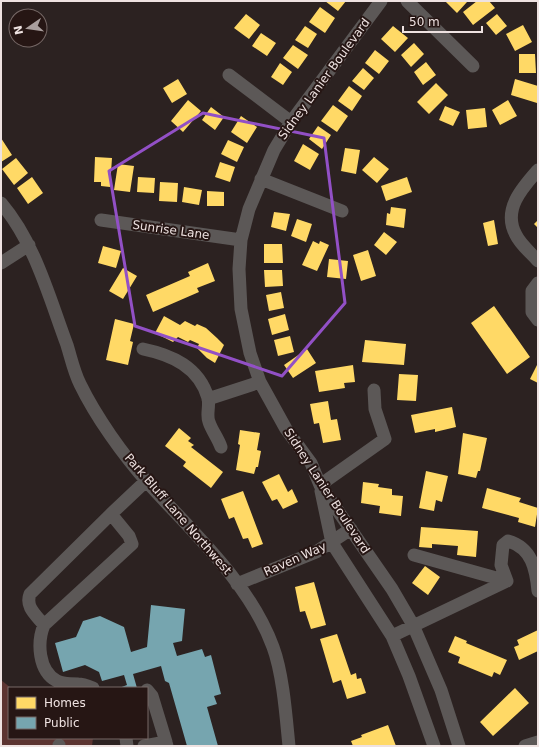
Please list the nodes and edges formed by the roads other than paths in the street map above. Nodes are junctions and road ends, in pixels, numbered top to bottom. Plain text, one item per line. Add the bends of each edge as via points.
1 (381, 1) edge
2 (407, 1) edge
3 (473, 66) dead end
4 (229, 75) dead end
5 (291, 122) junction
6 (538, 170) edge
7 (261, 179) junction
8 (1, 203) edge
9 (342, 211) dead end
10 (101, 220) dead end
11 (241, 240) junction
12 (29, 245) junction
13 (538, 261) edge
14 (1, 263) edge
15 (538, 284) edge
16 (538, 320) edge
17 (143, 349) dead end
18 (260, 382) junction
19 (374, 390) dead end
20 (208, 399) junction
21 (221, 447) dead end
22 (146, 481) junction
23 (320, 485) junction
24 (111, 514) junction
25 (351, 529) junction
26 (332, 543) junction
27 (414, 555) dead end
28 (507, 581) junction
29 (237, 584) junction
30 (538, 591) edge
31 (44, 625) junction
32 (413, 625) junction
33 (392, 636) junction
34 (88, 687) edge
35 (148, 691) edge
36 (538, 742) edge
37 (166, 744) edge
38 (144, 746) edge
39 (289, 746) edge
40 (434, 746) edge
41 (459, 746) edge
42 (524, 746) edge

1 - 5 street, Sidney Lanier Boulevard
2 - 3 street
4 - 5 street
5 - 7 street, Sidney Lanier Boulevard via 274,150
6 - 13 street via 518,192 511,214 516,235
7 - 9 street
7 - 11 street, Sidney Lanier Boulevard via 249,209
8 - 12 street, Park Bluff Lane Northwest
10 - 11 street, Sunrise Lane
11 - 18 street, Sidney Lanier Boulevard via 241,309 250,353
12 - 14 street
12 - 22 street, Park Bluff Lane Northwest via 80,384 108,431
15 - 16 street via 532,291 532,312
17 - 20 street via 164,354 192,370 201,382
18 - 20 street
18 - 23 street, Sidney Lanier Boulevard via 286,429 310,463
19 - 23 street via 375,409 385,439
20 - 21 street via 209,423
22 - 24 street
22 - 29 street, Park Bluff Lane Northwest
23 - 25 street, Sidney Lanier Boulevard
23 - 26 street
24 - 31 street via 30,594 27,600 29,607
24 - 31 street via 129,536 132,544
25 - 26 street, Raven Way
25 - 32 street, Sidney Lanier Boulevard
26 - 29 street, Raven Way
26 - 33 street
27 - 28 street
28 - 30 street via 501,565 503,545 508,541 519,544 529,554 536,572
28 - 32 street
29 - 39 street, Park Bluff Lane Northwest via 256,610 274,648
31 - 34 street via 38,644 47,672 56,681
32 - 33 street
32 - 41 street, Sidney Lanier Boulevard via 441,690
33 - 40 street
35 - 37 street via 152,696
36 - 42 street
37 - 38 street

